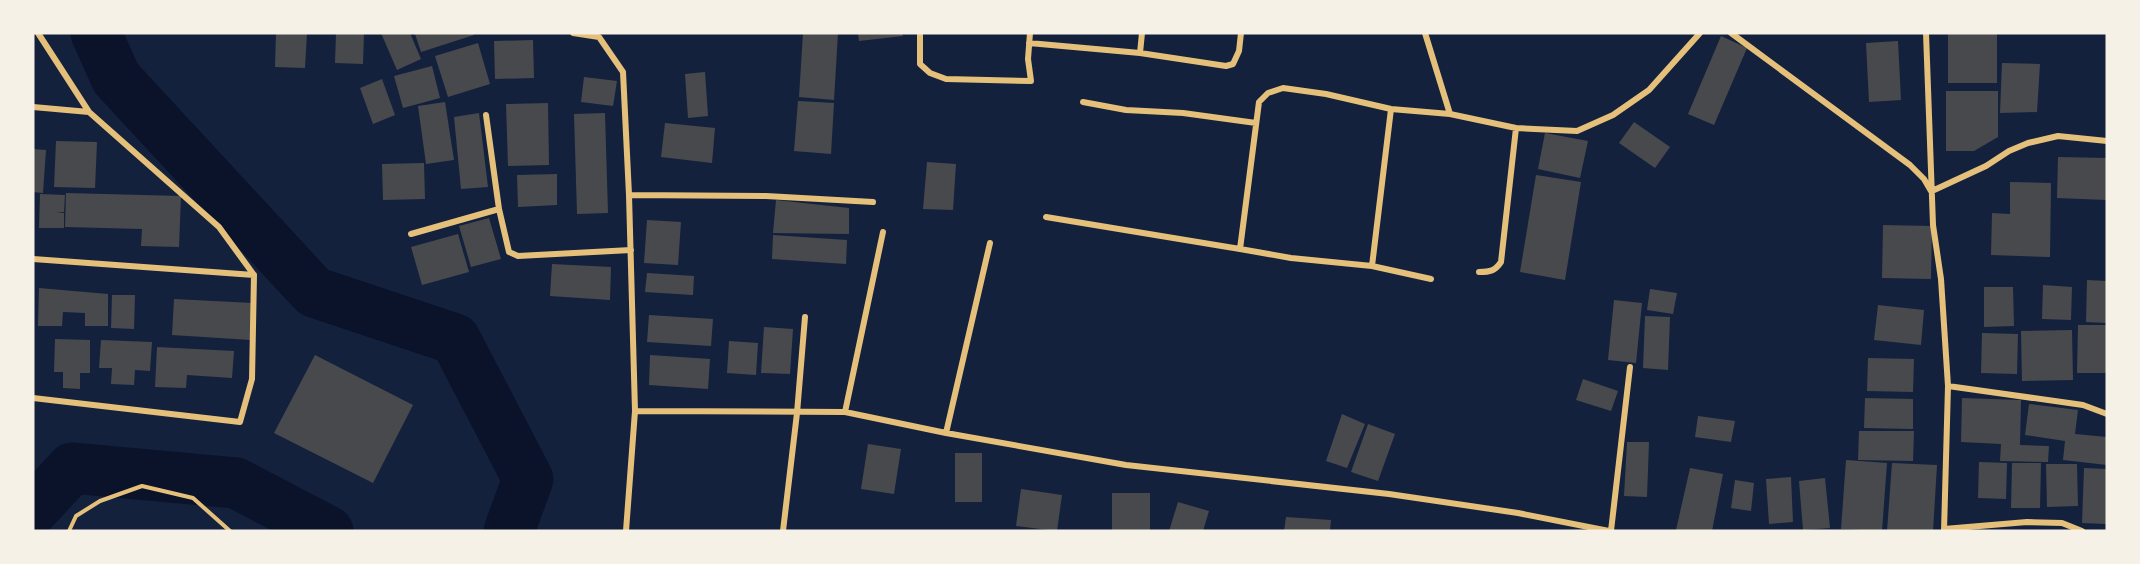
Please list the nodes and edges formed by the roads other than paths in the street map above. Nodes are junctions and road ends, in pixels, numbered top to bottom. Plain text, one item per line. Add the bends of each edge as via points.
1 (38, 33) edge
2 (573, 33) edge
3 (920, 33) edge
4 (1030, 33) edge
5 (1142, 33) edge
6 (1241, 33) edge
7 (1425, 33) edge
8 (1700, 33) edge
9 (1731, 33) edge
10 (1926, 33) edge
11 (1029, 43) junction
12 (1140, 53) junction
13 (1083, 102) dead end
14 (33, 107) edge
15 (1391, 109) junction
16 (89, 112) junction
17 (1450, 114) junction
18 (486, 115) dead end
19 (1256, 123) junction
20 (1516, 128) junction
21 (2107, 141) edge
22 (1932, 191) junction
23 (629, 195) junction
24 (873, 202) dead end
25 (499, 209) junction
26 (1046, 217) dead end
27 (883, 232) dead end
28 (411, 234) dead end
29 (990, 243) dead end
30 (1240, 249) junction
31 (631, 250) junction
32 (33, 259) edge
33 (1372, 266) junction
34 (1479, 273) dead end
35 (254, 275) junction
36 (1431, 279) dead end
37 (805, 317) dead end
38 (1630, 367) dead end
39 (1948, 386) junction
40 (33, 398) edge
41 (635, 411) junction
42 (845, 412) junction
43 (796, 413) junction
44 (2107, 414) edge
45 (946, 433) junction
46 (1944, 530) edge
47 (626, 531) edge
48 (783, 531) edge
49 (1610, 531) edge
50 (2082, 531) edge

1 - 16 street
2 - 23 street via 599,37 623,72
3 - 11 street via 920,64 946,79 1031,81
4 - 11 street
5 - 12 street
6 - 12 street via 1233,64 1226,66
7 - 17 street
8 - 20 street via 1649,90 1598,124 1577,131
9 - 22 street via 1910,165
10 - 22 street
11 - 12 street
13 - 19 street
14 - 16 street
15 - 17 street
15 - 19 street via 1283,88 1268,93 1259,102
15 - 33 street
16 - 35 street via 219,227
17 - 20 street
18 - 25 street
19 - 30 street
20 - 34 street via 1501,262 1491,272
21 - 22 street via 2058,136 2038,141 2008,151 1986,166
22 - 39 street
23 - 24 street
23 - 31 street
25 - 28 street
25 - 31 street via 509,252 518,256
26 - 30 street
27 - 42 street
29 - 45 street
30 - 33 street
31 - 41 street
32 - 35 street
33 - 36 street
35 - 40 street via 252,379 240,422
37 - 43 street
38 - 49 street
39 - 44 street via 2083,405
39 - 46 street
41 - 43 street
41 - 47 street
42 - 43 street
42 - 45 street
43 - 48 street
45 - 49 street via 1126,465 1389,494
46 - 50 street via 2027,522 2062,523

